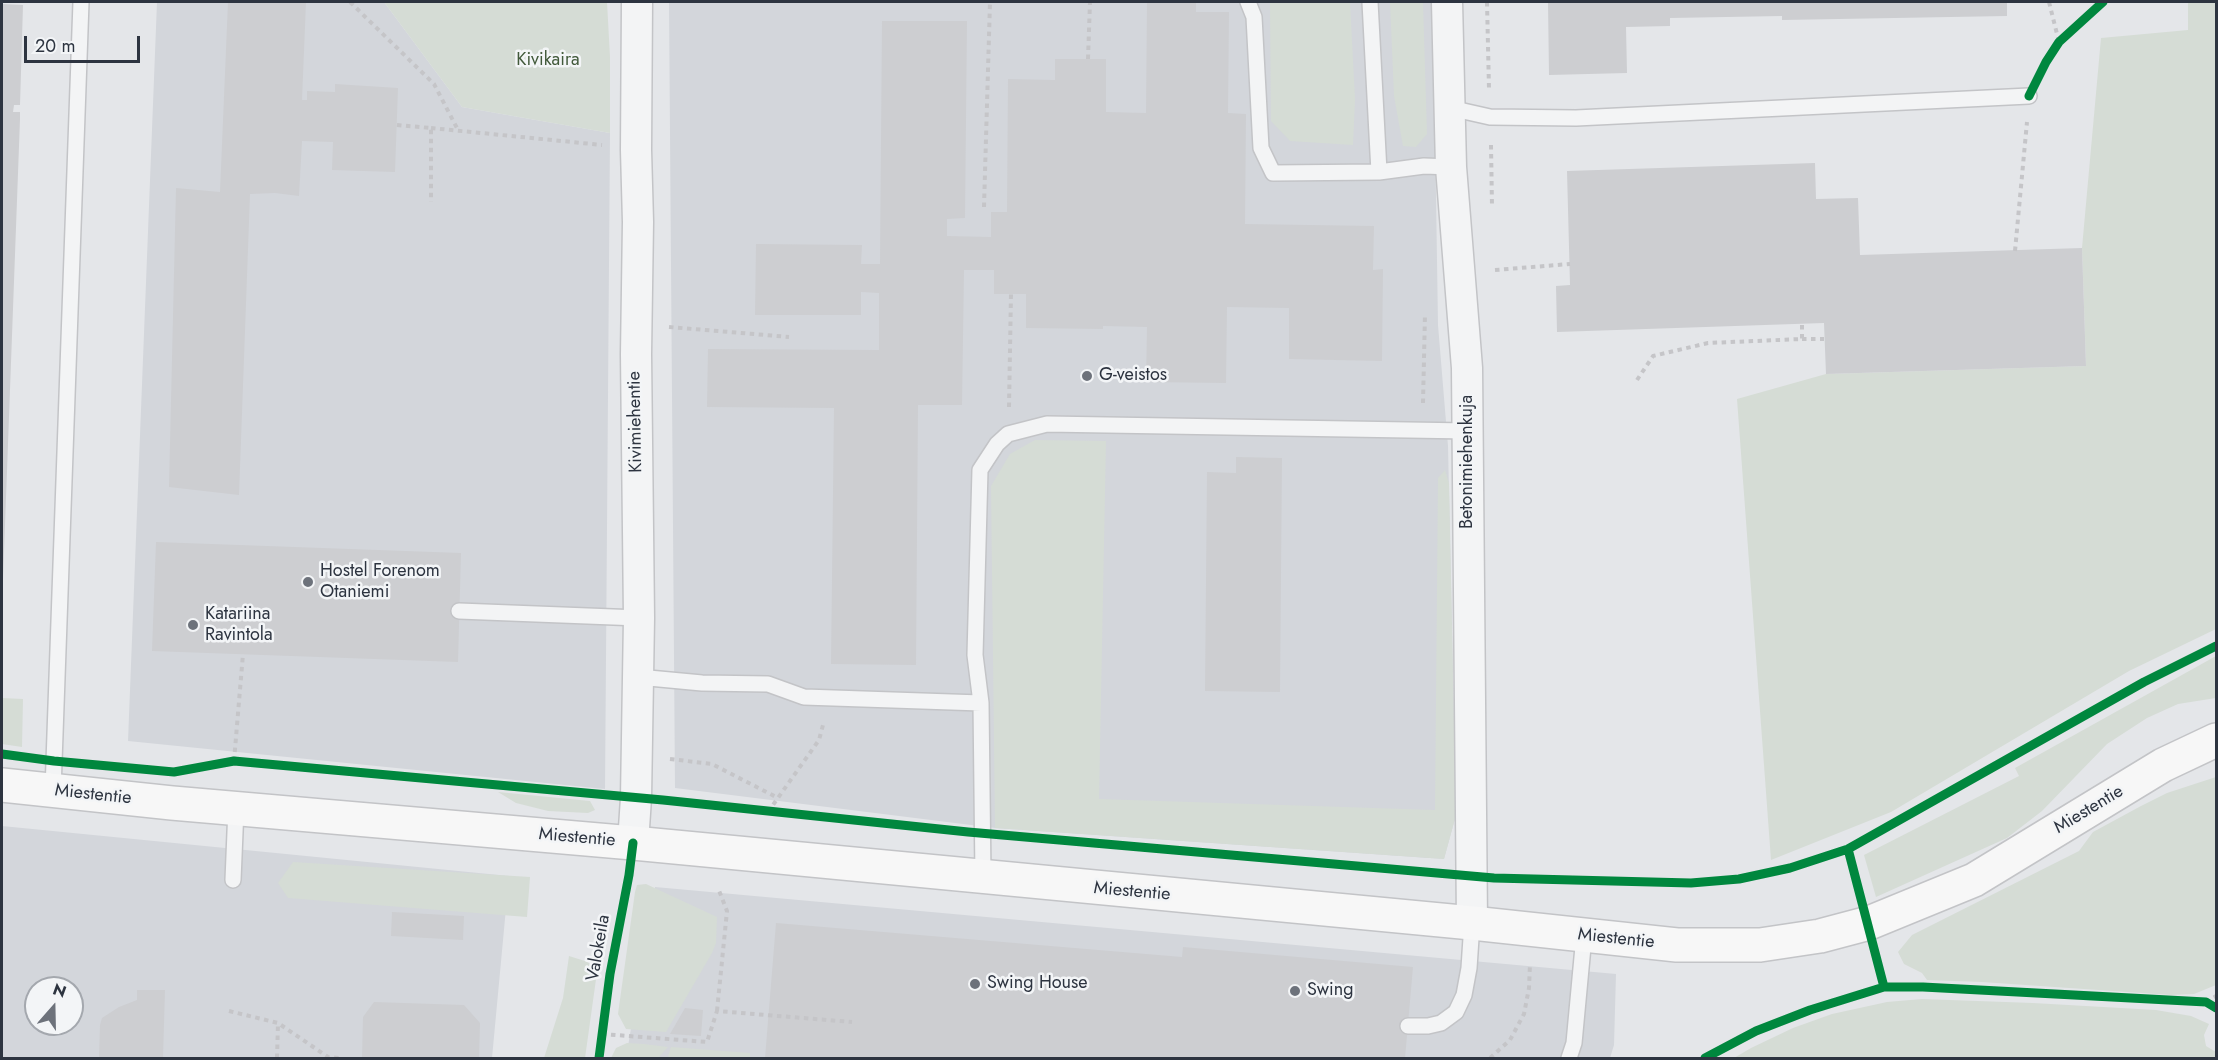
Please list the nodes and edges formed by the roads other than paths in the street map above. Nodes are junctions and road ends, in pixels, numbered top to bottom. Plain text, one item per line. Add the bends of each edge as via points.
1 (81, 2) edge
2 (637, 2) edge
3 (1248, 2) edge
4 (1371, 2) edge
5 (1447, 2) edge
6 (2029, 96) road end
7 (1450, 108) junction
8 (1451, 167) junction
9 (1379, 172) junction
10 (1468, 431) junction
11 (459, 611) dead end
12 (639, 618) junction
13 (638, 677) junction
14 (981, 703) junction
15 (2217, 740) edge
16 (2, 785) edge
17 (53, 790) junction
18 (236, 808) junction
19 (633, 843) junction
20 (983, 877) junction
21 (233, 880) dead end
22 (1472, 923) junction
23 (1584, 936) junction
24 (1408, 1026) dead end
25 (1569, 1059) edge

1 - 17 lane
2 - 12 street, Kivimiehentie
3 - 9 lane via 1254,17 1261,148 1273,173
4 - 9 lane
5 - 7 street, Betonimiehenkuja
6 - 7 lane via 1576,118 1490,117
7 - 8 street, Betonimiehenkuja
8 - 9 lane
8 - 10 street, Betonimiehenkuja
10 - 14 lane via 1047,424 1008,434 980,470 975,656
10 - 22 street, Betonimiehenkuja
11 - 12 lane
12 - 13 street, Kivimiehentie
13 - 14 lane via 768,684 804,697
13 - 19 street, Kivimiehentie
14 - 20 lane
15 - 23 main road, Miestentie via 2163,765 1974,880 1869,923 1820,936 1760,945 1677,945
16 - 17 main road, Miestentie
17 - 18 main road, Miestentie
18 - 19 main road, Miestentie
18 - 21 lane
19 - 20 main road, Miestentie
20 - 22 main road, Miestentie
22 - 23 main road, Miestentie
22 - 24 lane via 1469,968 1456,1012 1441,1023
23 - 25 lane via 1574,1043

